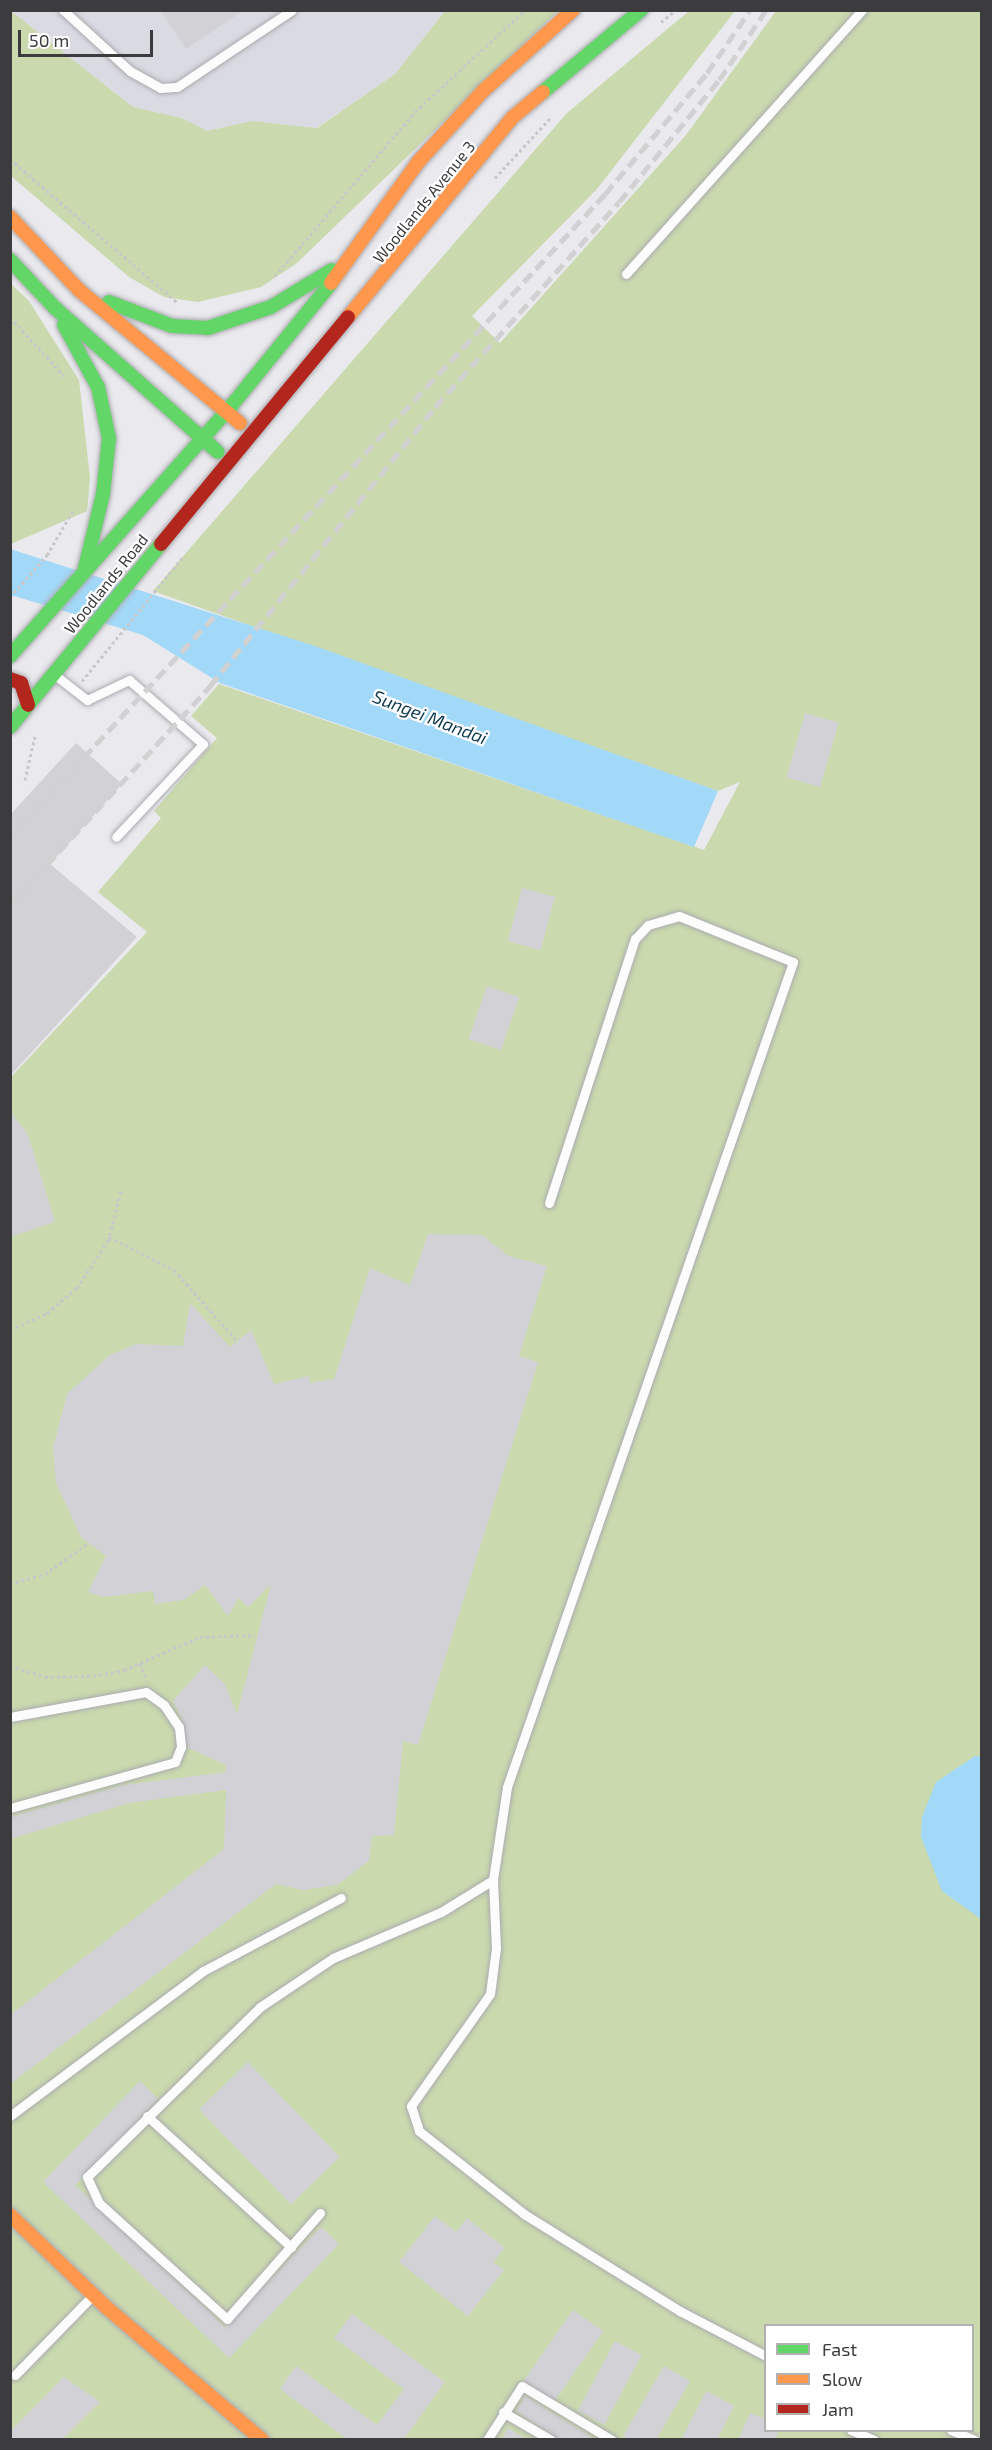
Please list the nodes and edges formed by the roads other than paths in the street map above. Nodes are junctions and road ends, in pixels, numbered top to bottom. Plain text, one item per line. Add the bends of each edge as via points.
1 (63, 10) edge
2 (292, 10) edge
3 (573, 10) edge
4 (641, 10) edge
5 (862, 10) edge
6 (10, 217) edge
7 (353, 256) junction
8 (10, 260) edge
9 (626, 274) dead end
10 (79, 290) junction
11 (55, 308) junction
12 (227, 412) junction
13 (252, 434) junction
14 (203, 440) junction
15 (228, 462) junction
16 (82, 577) junction
17 (10, 656) edge
18 (53, 674) junction
19 (10, 679) edge
20 (28, 705) junction
21 (10, 727) edge
22 (116, 837) dead end
23 (549, 1203) dead end
24 (10, 1717) edge
25 (10, 1808) edge
26 (493, 1880) junction
27 (341, 1898) dead end
28 (10, 2116) edge
29 (147, 2116) junction
30 (320, 2212) dead end
31 (10, 2216) edge
32 (291, 2247) junction
33 (93, 2295) junction
34 (764, 2355) edge
35 (15, 2375) dead end
36 (503, 2412) junction
37 (856, 2432) edge
38 (956, 2432) edge
39 (261, 2439) edge
40 (487, 2439) edge
41 (551, 2439) edge
42 (612, 2439) edge
43 (874, 2439) edge
44 (975, 2439) edge

1 - 2 lane via 130,71 161,88 177,87
3 - 7 main road, Woodlands Avenue 3 via 483,91 419,161
4 - 13 main road, Woodlands Avenue 3 via 513,117
5 - 9 lane
6 - 10 main road
7 - 10 main road via 271,307 207,327 151,321
7 - 12 main road, Woodlands Avenue 3
8 - 11 main road
10 - 12 main road
11 - 14 main road
11 - 16 main road via 98,387 110,438 104,495
12 - 13 main road
12 - 14 main road, Woodlands Road
13 - 15 main road, Woodlands Road
14 - 15 main road
14 - 16 main road, Woodlands Road
15 - 18 main road, Woodlands Road
16 - 17 main road, Woodlands Road
18 - 20 main road, Woodlands Road
18 - 22 lane via 74,691 96,700 117,682 129,680 202,744
19 - 20 main road via 21,683
20 - 21 main road, Woodlands Road
23 - 26 lane via 635,939 648,925 679,916 793,962 520,1747 499,1818
24 - 25 lane via 146,1692 164,1705 179,1726 181,1747 175,1762
26 - 29 lane via 441,1912 333,1958 269,2001
26 - 34 lane via 496,1948 490,1994 474,2024 415,2096 413,2118 419,2131 524,2214 680,2311
27 - 28 lane via 203,1971
29 - 32 lane
29 - 32 lane via 87,2177 87,2186 219,2317 227,2319 238,2310
30 - 32 lane
31 - 33 main road
33 - 35 lane
33 - 39 main road
36 - 40 lane
36 - 41 lane
36 - 42 lane via 522,2386
37 - 43 lane
38 - 44 lane

